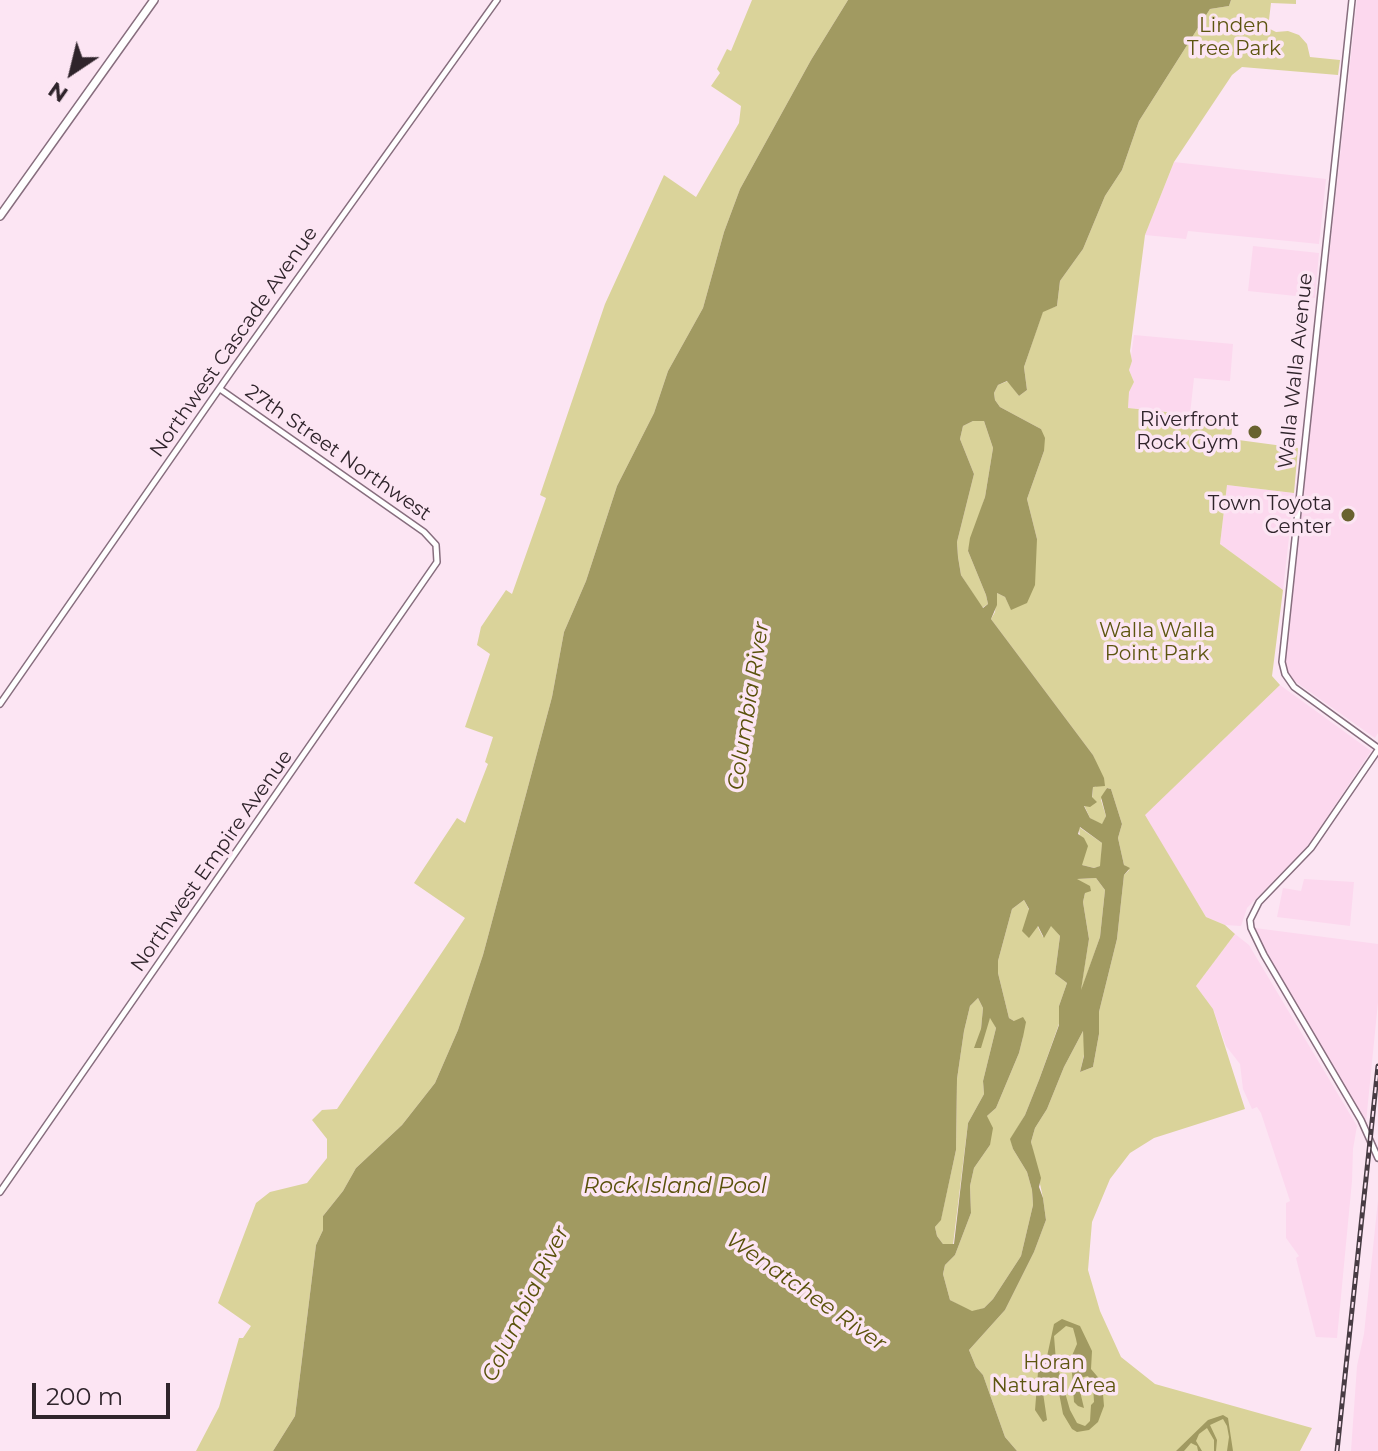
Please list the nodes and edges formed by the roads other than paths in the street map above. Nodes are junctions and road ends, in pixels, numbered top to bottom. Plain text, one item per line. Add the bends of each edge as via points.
1 (154, 0) edge
2 (497, 0) edge
3 (1352, 0) edge
4 (0, 216) edge
5 (220, 389) junction
6 (436, 545) joint
7 (0, 704) edge
8 (1378, 749) edge
9 (1378, 1158) edge
10 (0, 1192) edge

1 - 4 highway
2 - 5 street, Northwest Cascade Avenue
3 - 8 street, Walla Walla Avenue via 1282,662 1294,687
5 - 6 street, 27th Street Northwest
5 - 7 street, Northwest Cascade Avenue
6 - 10 street, Northwest Empire Avenue via 433,571
8 - 9 street via 1311,848 1251,914 1251,928 1264,955

